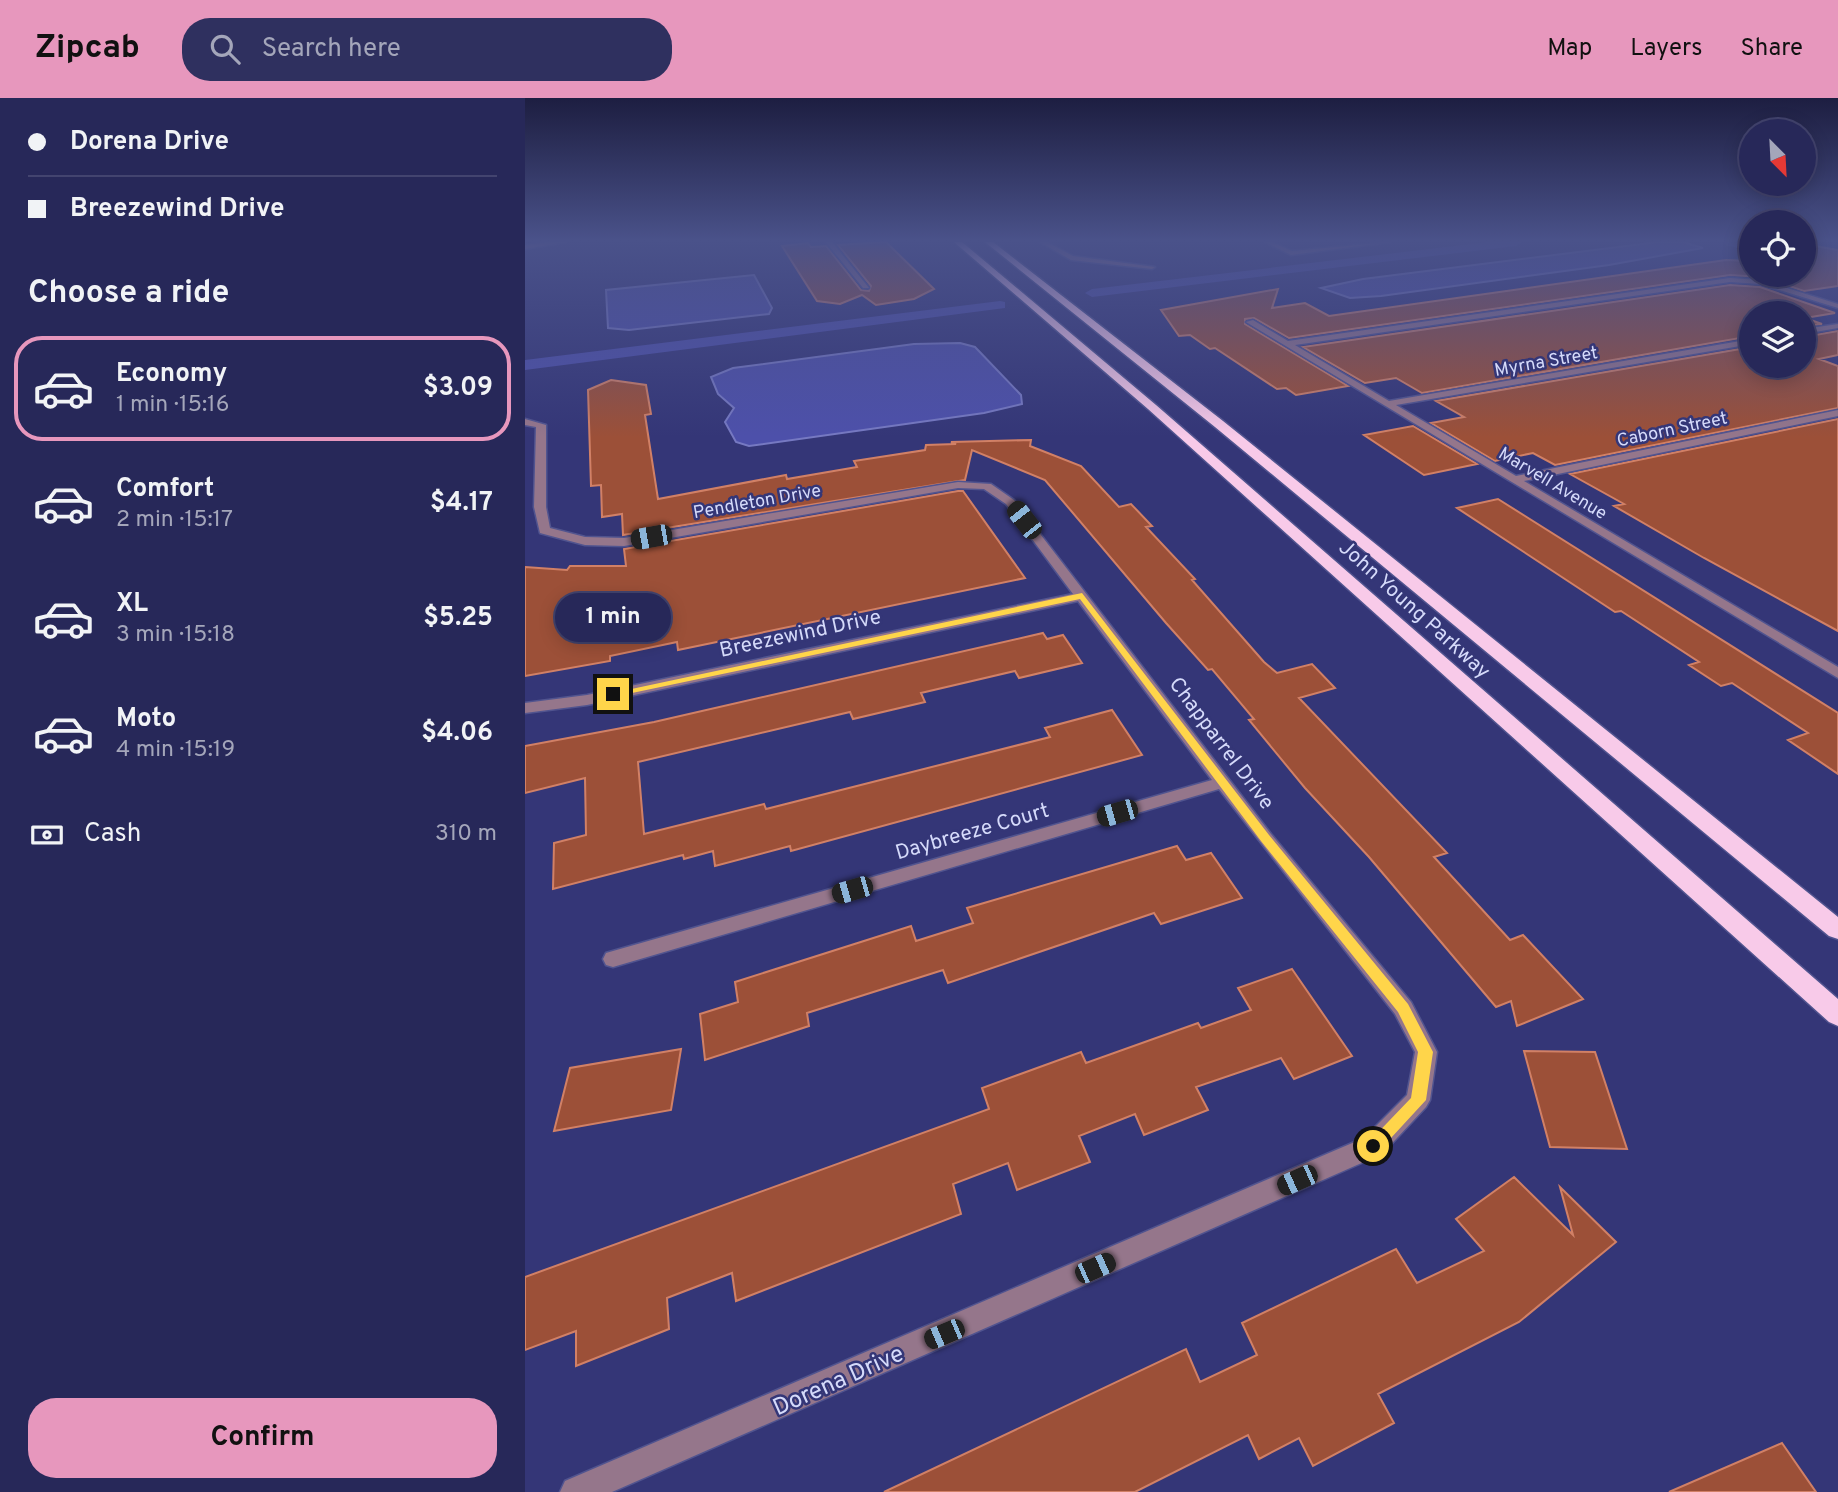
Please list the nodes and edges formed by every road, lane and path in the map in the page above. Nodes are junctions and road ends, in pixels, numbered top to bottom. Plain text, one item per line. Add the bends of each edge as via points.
1 (1035, 307) edge
2 (1071, 307) edge
3 (1538, 307) edge
4 (1250, 322) dead end
5 (1838, 326) edge
6 (1816, 330) edge
7 (1739, 343) edge
8 (1286, 344) junction
9 (1387, 404) junction
10 (1153, 407) junction
11 (1838, 413) edge
12 (525, 422) edge
13 (1219, 424) junction
14 (1513, 480) junction
15 (1010, 502) joint
16 (1082, 596) junction
17 (1838, 673) edge
18 (525, 708) edge
19 (1223, 782) junction
20 (1838, 930) edge
21 (613, 958) dead end
22 (1403, 1008) joint
23 (1838, 1015) edge
24 (576, 1492) edge

1 - 10 highway, John Young Parkway
2 - 13 highway, John Young Parkway
3 - 8 street
4 - 8 street, Marvell Avenue
5 - 6 street
7 - 9 street, Myrna Street
8 - 9 street, Marvell Avenue
9 - 14 street, Marvell Avenue
10 - 13 highway
10 - 23 highway, John Young Parkway
11 - 14 street, Caborn Street
12 - 15 street, Pendleton Drive via 541,425 544,530 585,541 624,542 958,485 987,486
13 - 20 highway, John Young Parkway
14 - 17 street, Marvell Avenue
15 - 16 street, Chapparrel Drive
16 - 18 street, Breezewind Drive via 587,700
16 - 19 street, Chapparrel Drive
19 - 21 street, Daybreeze Court
19 - 22 street, Chapparrel Drive
22 - 24 street, Dorena Drive via 1426,1052 1419,1100 1373,1146

